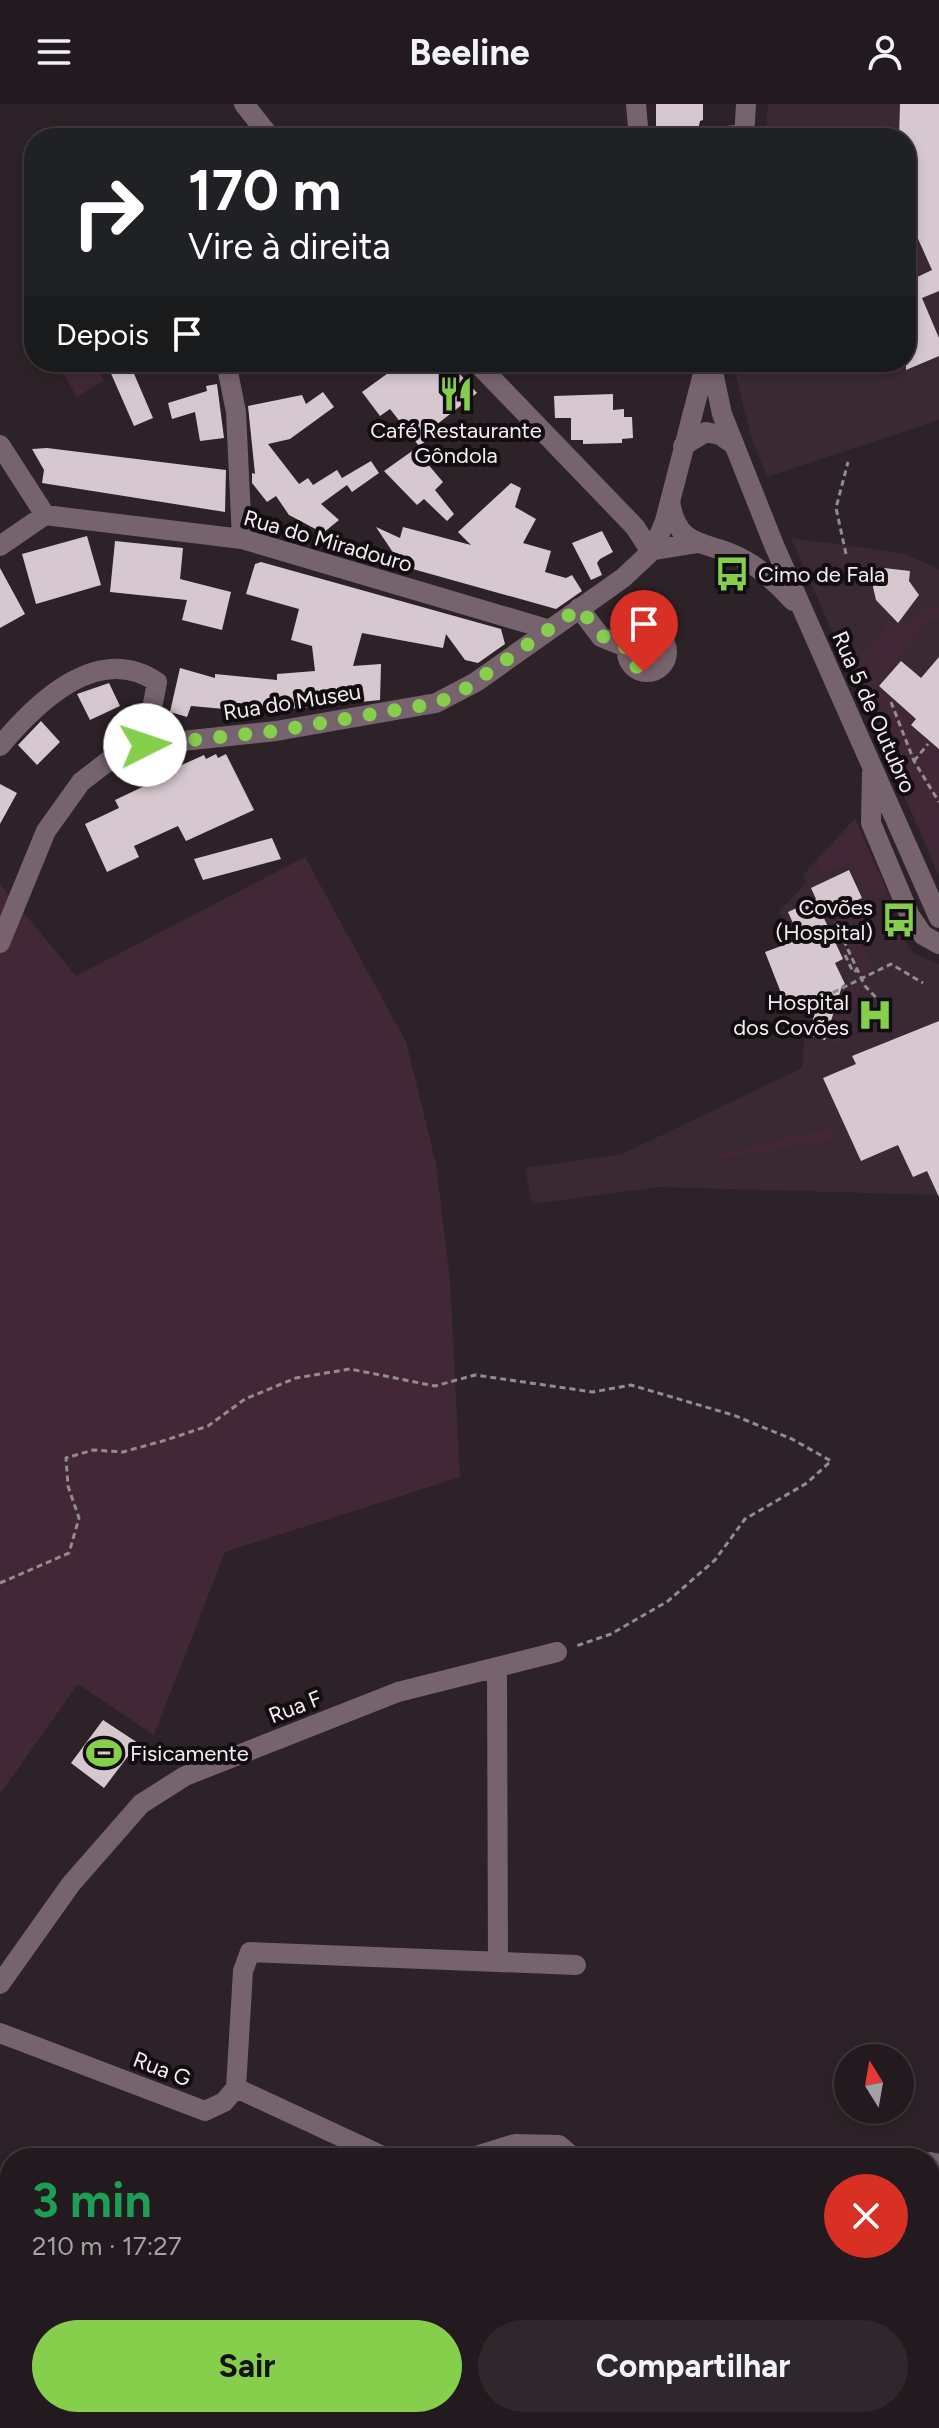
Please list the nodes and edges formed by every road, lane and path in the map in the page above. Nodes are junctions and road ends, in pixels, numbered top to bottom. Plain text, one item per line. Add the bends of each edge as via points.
1 (244, 104) edge
2 (636, 104) edge
3 (746, 104) edge
4 (263, 128) edge
5 (638, 128) edge
6 (745, 128) edge
7 (228, 372) edge
8 (486, 372) edge
9 (705, 372) edge
10 (710, 372) edge
11 (733, 444) junction
12 (0, 445) edge
13 (683, 446) junction
14 (848, 462) dead end
15 (670, 498) junction
16 (45, 515) junction
17 (766, 525) junction
18 (242, 539) junction
19 (697, 543) junction
20 (0, 546) edge
21 (652, 551) junction
22 (733, 554) junction
23 (846, 554) dead end
24 (579, 608) junction
25 (804, 613) junction
26 (547, 629) junction
27 (628, 648) dead end
28 (891, 702) dead end
29 (928, 744) dead end
30 (145, 745) junction
31 (0, 746) edge
32 (914, 761) junction
33 (872, 765) junction
34 (939, 802) edge
35 (939, 918) edge
36 (835, 922) dead end
37 (0, 943) edge
38 (939, 944) edge
39 (845, 955) dead end
40 (857, 970) junction
41 (861, 978) junction
42 (923, 983) dead end
43 (824, 997) dead end
44 (886, 1008) dead end
45 (0, 1583) edge
46 (557, 1652) joint
47 (497, 1667) junction
48 (498, 1961) junction
49 (576, 1965) dead end
50 (0, 1984) edge
51 (0, 2033) edge
52 (236, 2088) junction
53 (365, 2148) edge
54 (502, 2148) edge
55 (562, 2148) edge

1 - 4 street
2 - 5 street
3 - 6 street
7 - 18 street via 236,412
8 - 21 street
9 - 13 street
10 - 11 street
11 - 13 street via 706,432
11 - 17 street
12 - 16 street
13 - 15 street
14 - 23 path via 836,508
15 - 19 street via 678,528
15 - 21 street
16 - 18 street, Rua do Miradouro
16 - 20 street
17 - 22 street via 748,548
17 - 25 street, Rua 5 de Outubro
18 - 26 street, Rua do Miradouro
19 - 21 street
19 - 22 street
21 - 24 street, Rua do Museu
22 - 25 street, Rua 5 de Outubro via 760,568
24 - 26 street, Rua do Museu
24 - 27 street via 609,643
25 - 33 street, Rua 5 de Outubro
26 - 30 street, Rua do Museu via 467,688 436,703 276,731
28 - 32 path
29 - 32 path
30 - 31 street via 157,682 139,670 111,666 54,694
30 - 37 street, Rua do Museu via 107,762 81,782 46,831
32 - 34 path
33 - 35 street, Rua 5 de Outubro
33 - 38 street via 871,823 910,916 923,935
36 - 40 path
39 - 40 path via 853,972
40 - 41 path
41 - 42 path via 891,964
41 - 43 path
41 - 44 path
45 - 46 path via 69,1553 79,1518 66,1458 93,1450 123,1452 166,1440 208,1426 245,1399 296,1378 350,1369 435,1386 475,1375 593,1392 631,1385 733,1415 831,1461 807,1483 745,1519 715,1560 668,1601 611,1634
46 - 47 street, Rua F
47 - 48 street
47 - 50 street, Rua F via 398,1692 185,1776 141,1804 71,1884
48 - 49 street
48 - 52 street via 250,1952 243,1971
51 - 52 street, Rua G via 205,2111 224,2102
52 - 53 street
54 - 55 street

